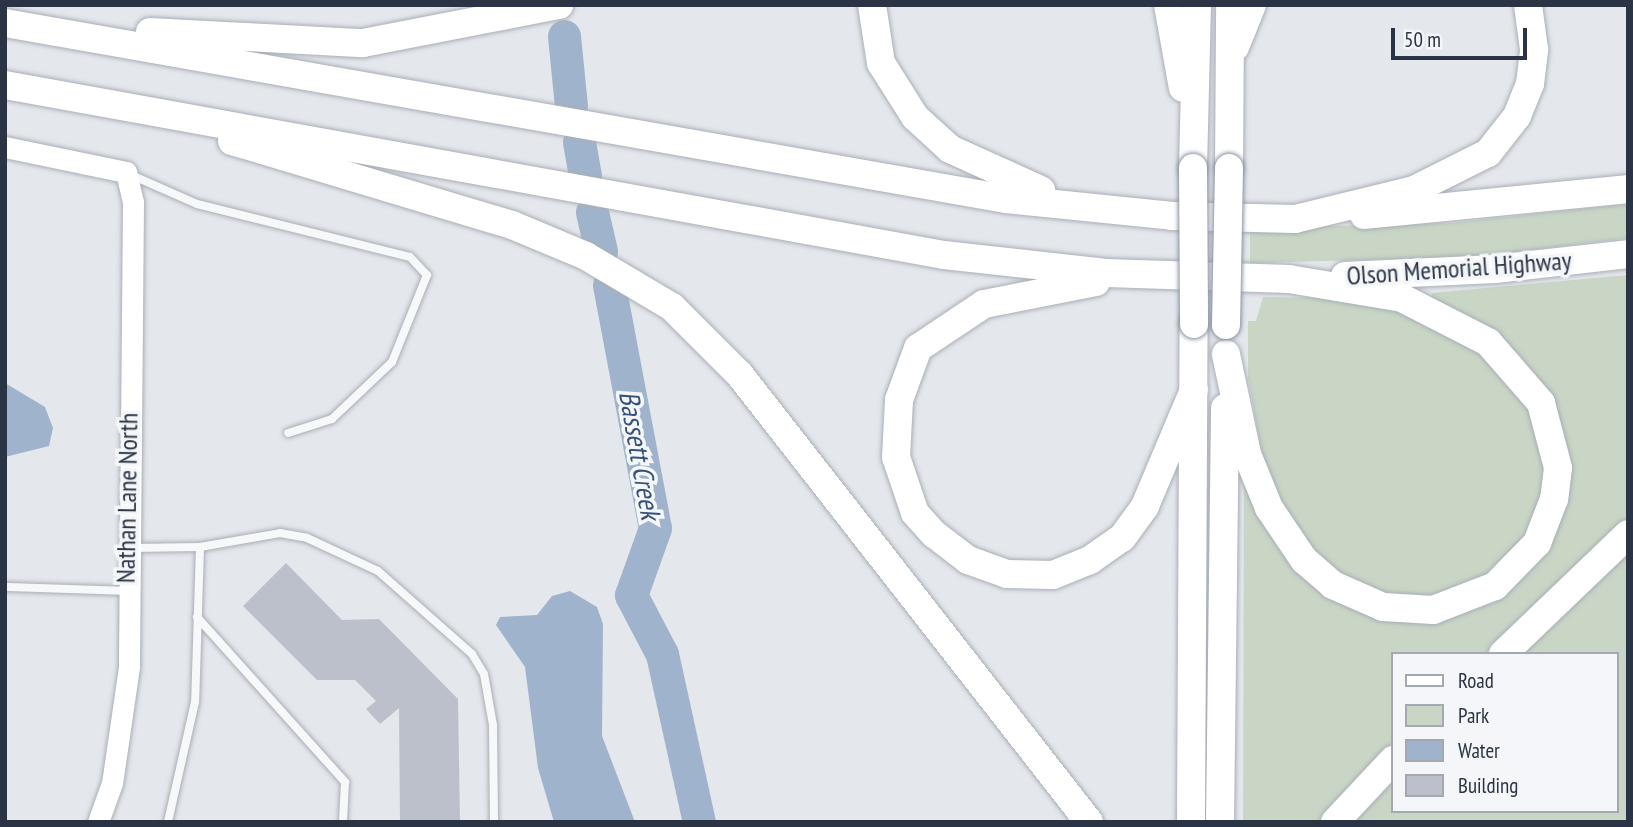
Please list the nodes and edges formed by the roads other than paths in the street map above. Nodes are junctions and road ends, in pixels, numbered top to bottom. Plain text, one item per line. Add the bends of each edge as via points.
1 (559, 5) edge
2 (872, 5) edge
3 (1168, 5) edge
4 (1196, 5) edge
5 (1230, 5) edge
6 (1252, 5) edge
7 (1528, 5) edge
8 (7, 23) edge
9 (1231, 56) junction
10 (5, 85) edge
11 (158, 113) junction
12 (1193, 124) junction
13 (5, 147) edge
14 (126, 172) junction
15 (1628, 189) edge
16 (1128, 213) junction
17 (1295, 219) junction
18 (1628, 254) edge
19 (1171, 276) junction
20 (1289, 279) junction
21 (1226, 354) junction
22 (1194, 390) junction
23 (288, 433) dead end
24 (1628, 534) edge
25 (200, 547) junction
26 (125, 548) junction
27 (5, 587) edge
28 (125, 591) junction
29 (197, 617) junction
30 (1505, 652) edge
31 (1392, 761) edge
32 (169, 818) edge
33 (99, 822) edge
34 (178, 822) edge
35 (343, 822) edge
36 (494, 822) edge
37 (1089, 822) edge
38 (1191, 822) edge
39 (1220, 822) edge
40 (1335, 822) edge

1 - 8 highway via 458,30 328,44
2 - 16 highway via 881,63 915,117 950,149 1009,180
3 - 12 highway
4 - 12 highway
5 - 9 highway
6 - 9 highway
7 - 17 highway via 1534,49 1530,84 1517,116 1488,152 1414,190
8 - 16 highway via 790,165
9 - 21 highway, bridge
10 - 11 highway
11 - 19 highway via 944,254
11 - 37 highway via 294,162 512,225 586,256 672,307 740,375
12 - 22 highway, bridge
13 - 14 street
14 - 23 lane via 197,204 410,257 427,275 392,362 332,419
14 - 26 street, Nathan Lane North via 133,202
15 - 17 highway via 1435,212
16 - 17 highway
18 - 20 highway, Olson Memorial Highway via 1495,269
19 - 20 highway
19 - 22 highway via 1006,296 930,336 911,363 899,400 901,478 915,513 968,561 1033,576 1073,569 1134,524
20 - 21 highway via 1427,307 1475,332 1513,363 1541,403 1557,452 1554,499 1527,556 1481,594 1433,610 1383,607 1333,585 1304,560 1269,508 1247,454
21 - 39 highway
22 - 38 highway
24 - 30 highway
25 - 26 lane
25 - 29 lane
25 - 36 lane via 280,534 307,538 378,571 472,654 484,674 493,725
26 - 28 street, Nathan Lane North
27 - 28 lane
28 - 33 street, Nathan Lane North via 129,667 123,725
29 - 32 lane via 195,702
29 - 35 lane via 345,782
31 - 40 highway
32 - 34 lane

